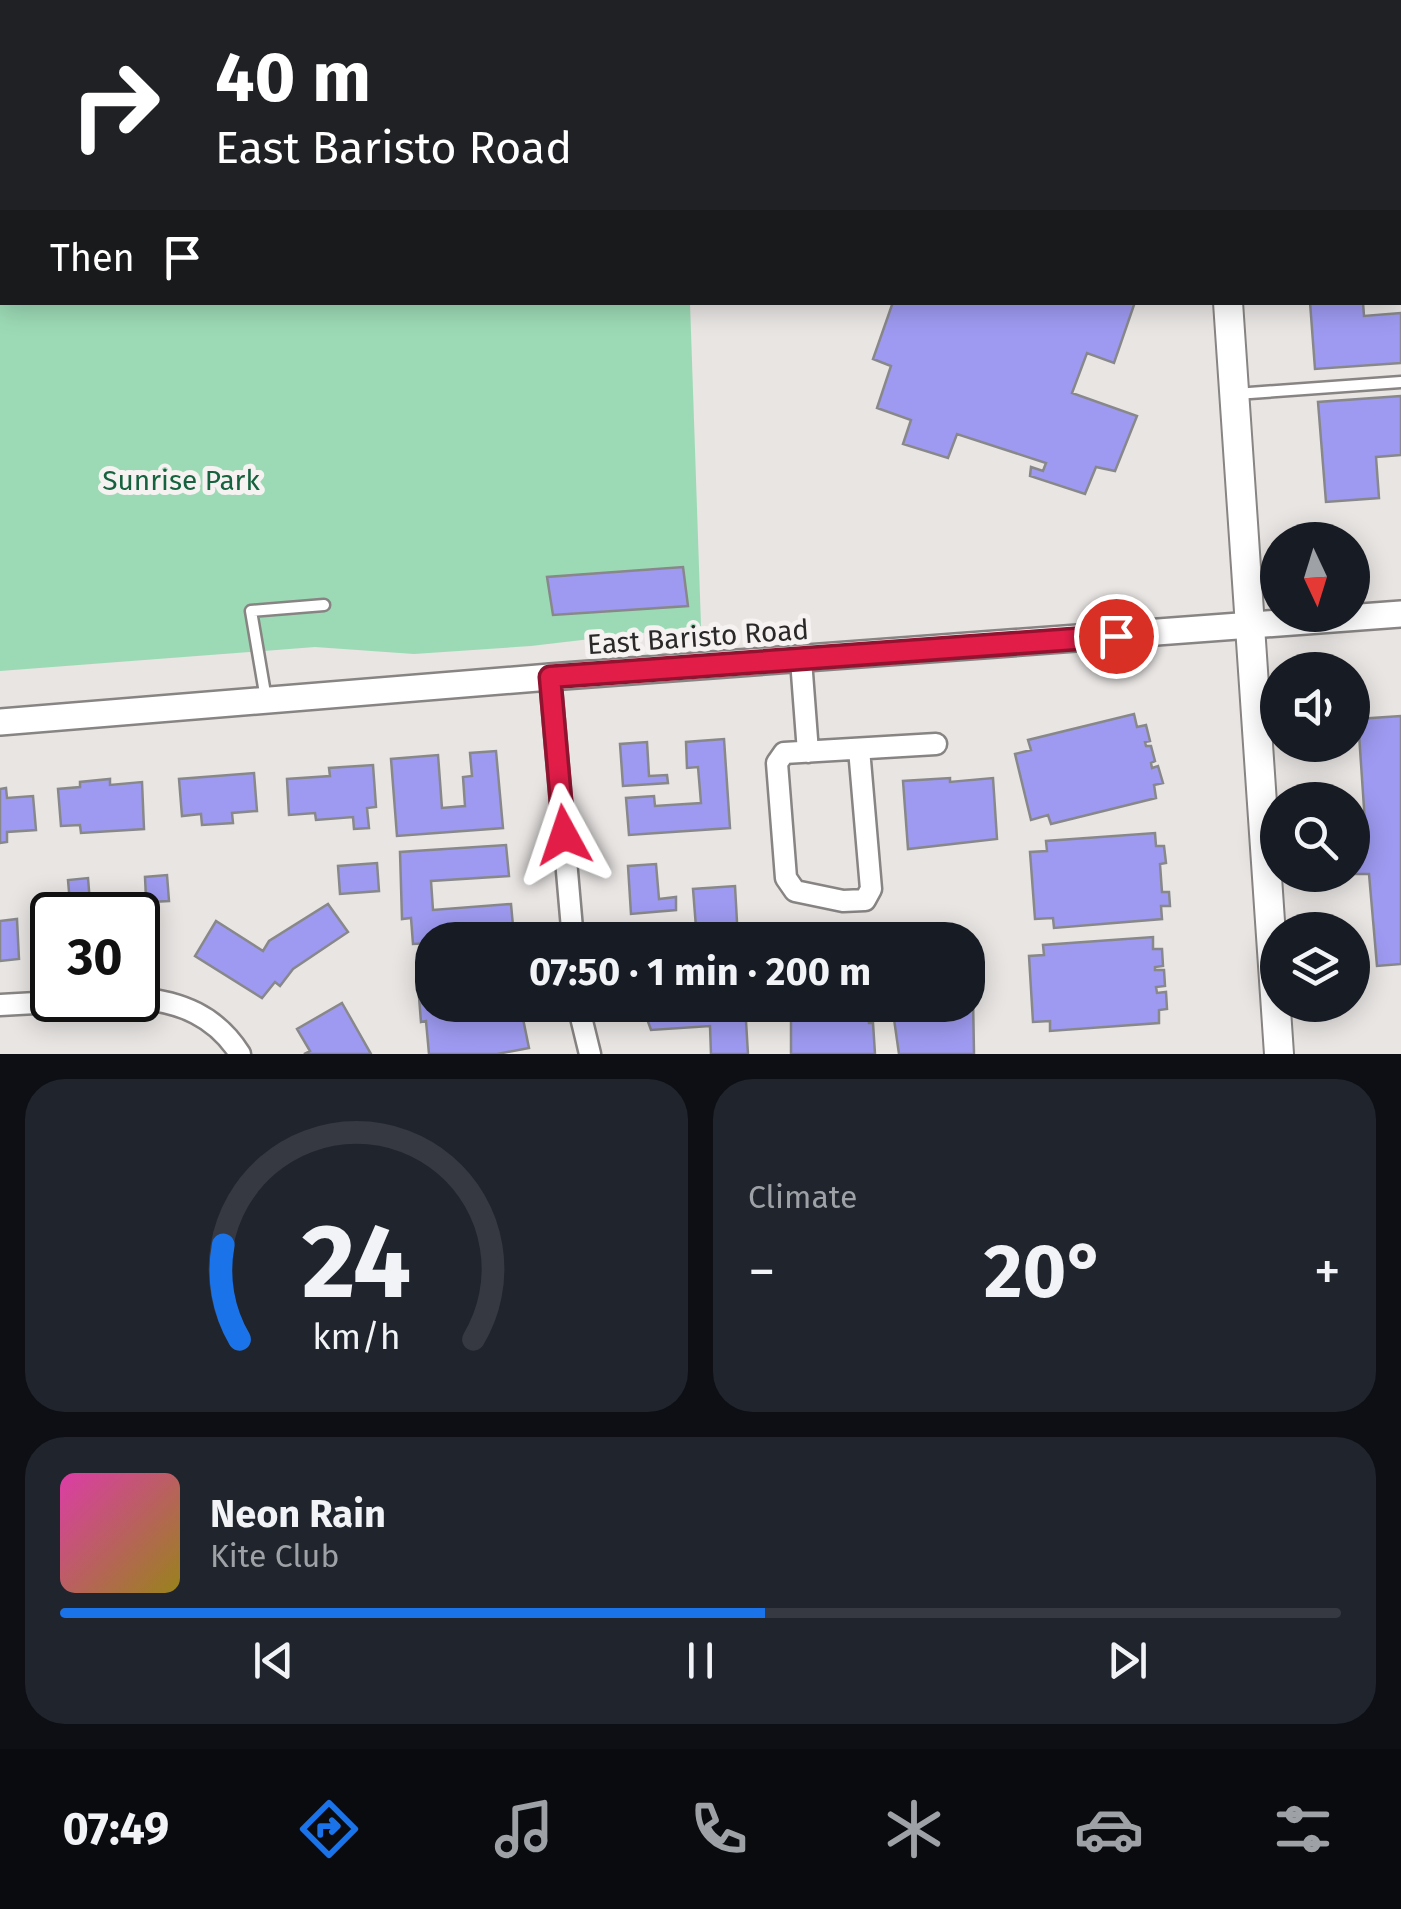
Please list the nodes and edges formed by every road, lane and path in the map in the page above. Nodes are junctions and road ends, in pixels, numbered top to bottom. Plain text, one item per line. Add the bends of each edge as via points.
1 (1228, 305) edge
2 (1401, 382) edge
3 (1235, 394) junction
4 (324, 605) dead end
5 (1401, 614) edge
6 (1250, 625) junction
7 (800, 660) junction
8 (550, 677) junction
9 (266, 700) junction
10 (0, 722) edge
11 (936, 744) dead end
12 (859, 748) junction
13 (808, 752) junction
14 (571, 922) edge
15 (160, 1000) edge
16 (30, 1003) edge
17 (0, 1005) edge
18 (582, 1022) edge
19 (240, 1054) edge
20 (590, 1054) edge
21 (1279, 1054) edge

1 - 3 main road
2 - 3 lane
3 - 6 main road
4 - 9 lane via 251,611
5 - 6 street, East Baristo Road
6 - 7 street, East Baristo Road
6 - 21 main road
7 - 8 street, East Baristo Road
7 - 13 street
8 - 9 street, East Baristo Road
8 - 14 street
9 - 10 street, East Baristo Road
11 - 12 street
12 - 13 street
12 - 13 street via 871,889 865,900 796,891 786,878 777,763 784,754
15 - 19 street via 196,1010
16 - 17 street
18 - 20 street

